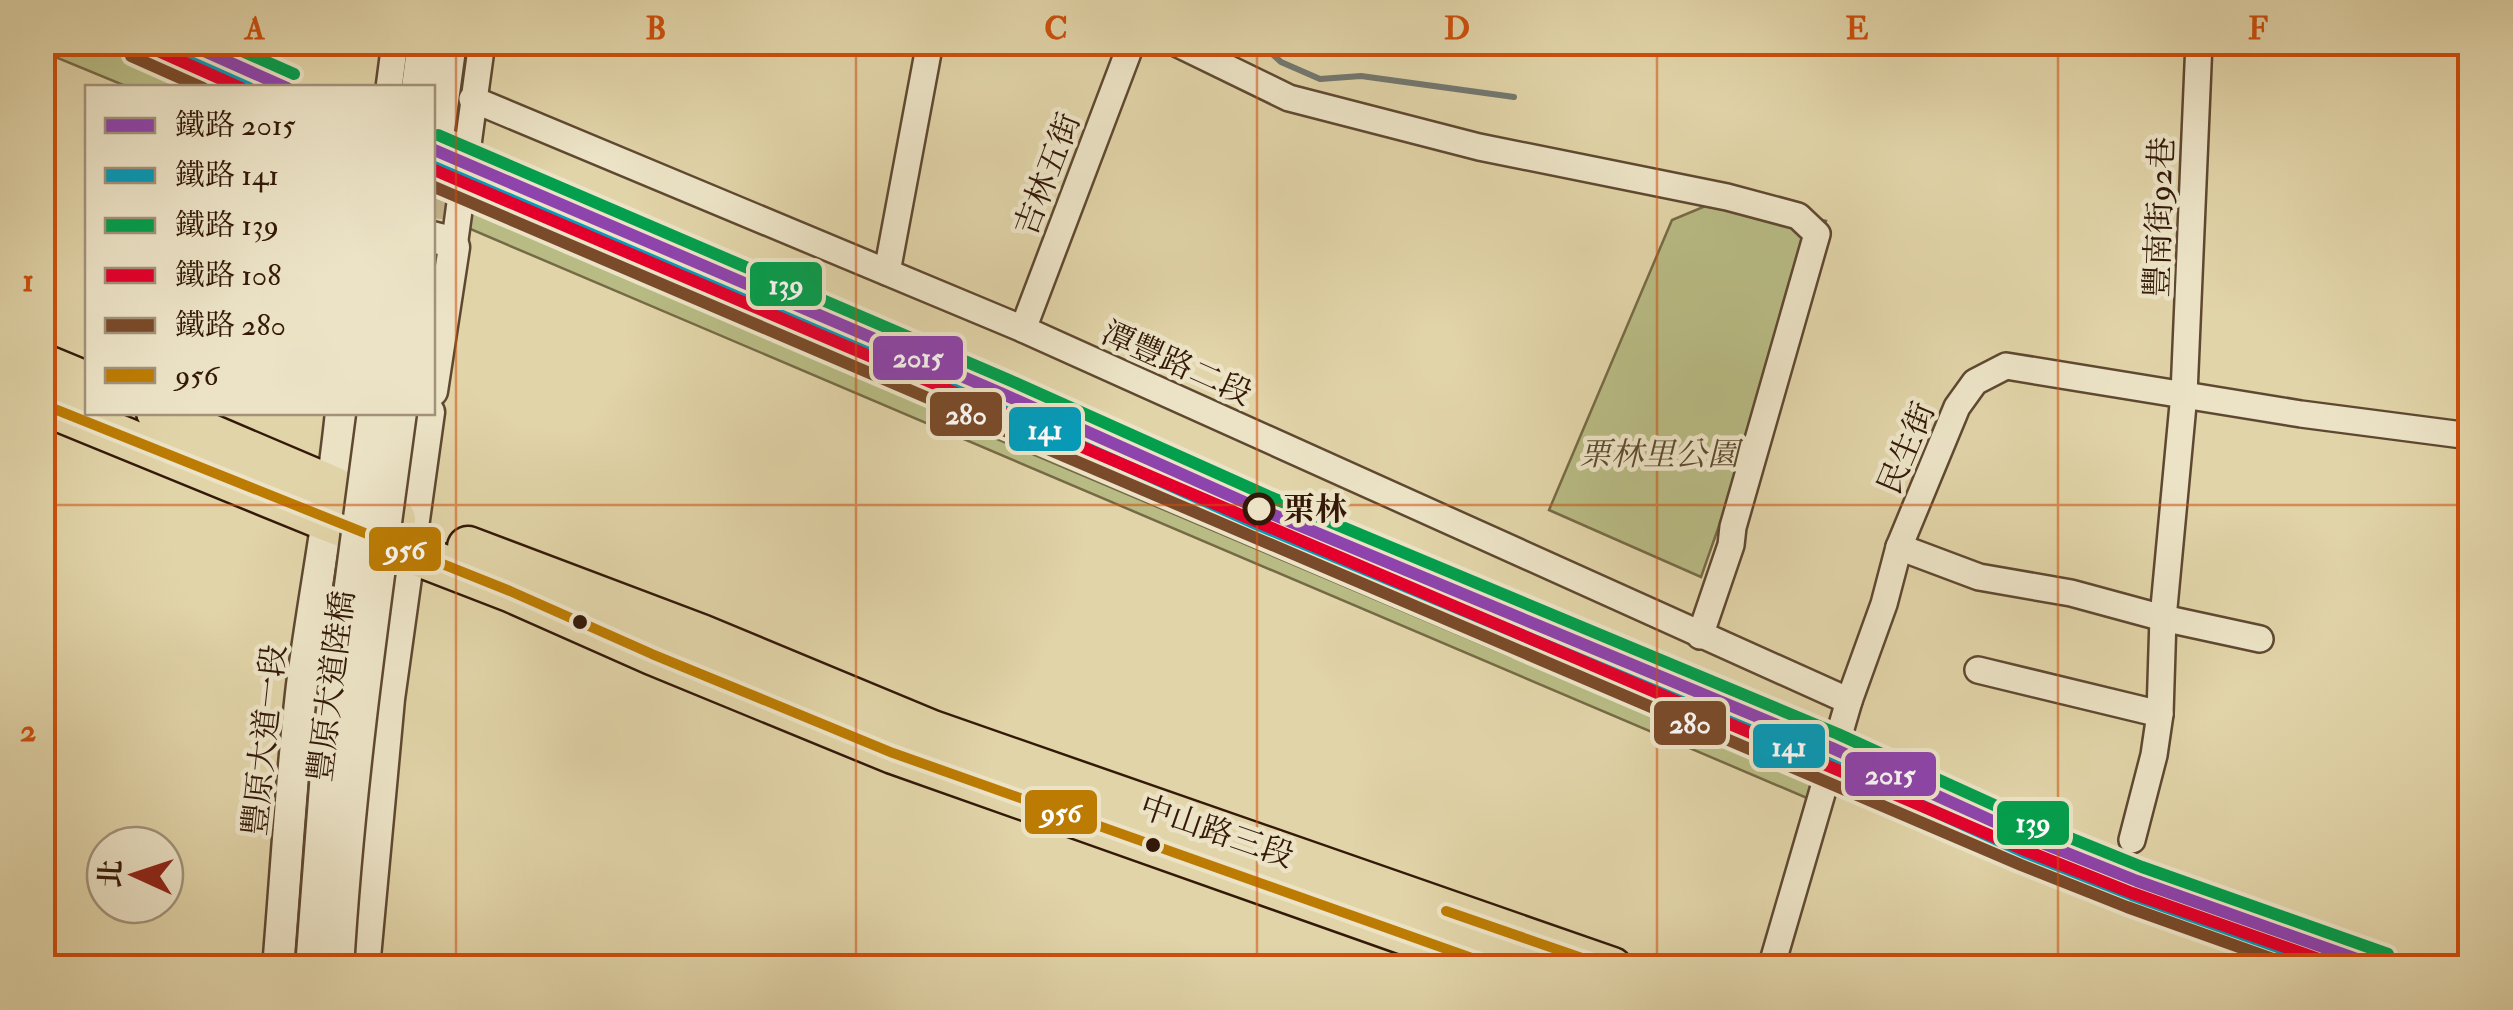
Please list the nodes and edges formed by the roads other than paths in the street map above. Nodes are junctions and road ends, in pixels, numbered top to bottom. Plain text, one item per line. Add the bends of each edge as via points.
1 (395, 42) edge
2 (423, 42) edge
3 (451, 42) edge
4 (482, 42) edge
5 (930, 42) edge
6 (1132, 42) edge
7 (1174, 42) edge
8 (2199, 42) edge
9 (389, 85) edge
10 (417, 85) edge
11 (472, 99) junction
12 (435, 158) edge
13 (443, 242) edge
14 (887, 272) junction
15 (1023, 329) junction
16 (435, 350) edge
17 (42, 364) edge
18 (85, 382) edge
19 (2184, 394) junction
20 (42, 404) edge
21 (163, 415) edge
22 (341, 415) edge
23 (355, 415) edge
24 (373, 415) edge
25 (401, 415) edge
26 (429, 415) edge
27 (2470, 436) edge
28 (411, 469) dead end
29 (329, 503) junction
30 (410, 539) junction
31 (1898, 546) junction
32 (2163, 618) junction
33 (1700, 636) junction
34 (655, 638) junction
35 (2260, 639) dead end
36 (1978, 670) dead end
37 (1849, 701) junction
38 (2160, 714) junction
39 (2132, 840) dead end
40 (278, 968) edge
41 (311, 968) edge
42 (338, 968) edge
43 (364, 968) edge
44 (1501, 968) edge
45 (1612, 968) edge
46 (1771, 968) edge

1 - 9 street
2 - 10 street
3 - 12 street
4 - 11 street
5 - 14 street
6 - 15 street, 吉林五街
7 - 33 street via 1289,98 1479,147 1726,196 1798,216 1817,234
8 - 19 street, 豐南街92巷
11 - 13 street
11 - 14 street, 潭豐路二段
13 - 16 street
14 - 15 street, 潭豐路二段
15 - 33 street, 潭豐路二段
17 - 18 main road
19 - 27 street, 民生街
19 - 31 street, 民生街 via 2006,366 1975,382
19 - 32 street, 豐南街92巷
20 - 29 main road
21 - 29 main road
22 - 29 street
23 - 29 street
24 - 41 street, 豐原大道陸橋, bridge via 328,760
25 - 42 street, 豐原大道陸橋, bridge via 369,647
26 - 30 street
28 - 30 street
29 - 30 main road
29 - 40 street, 豐原大道一段 via 298,720
30 - 34 main road via 528,568
30 - 43 street
31 - 32 street via 1979,577
31 - 37 street, 民生街
32 - 35 street
32 - 38 street, 豐南街92巷
33 - 37 street, 潭豐路二段
34 - 44 main road, 中山路三段 via 894,752
34 - 45 main road, 中山路三段 via 700,636 932,731
36 - 38 street
37 - 46 street, 民生街
38 - 39 street, 豐南街92巷

